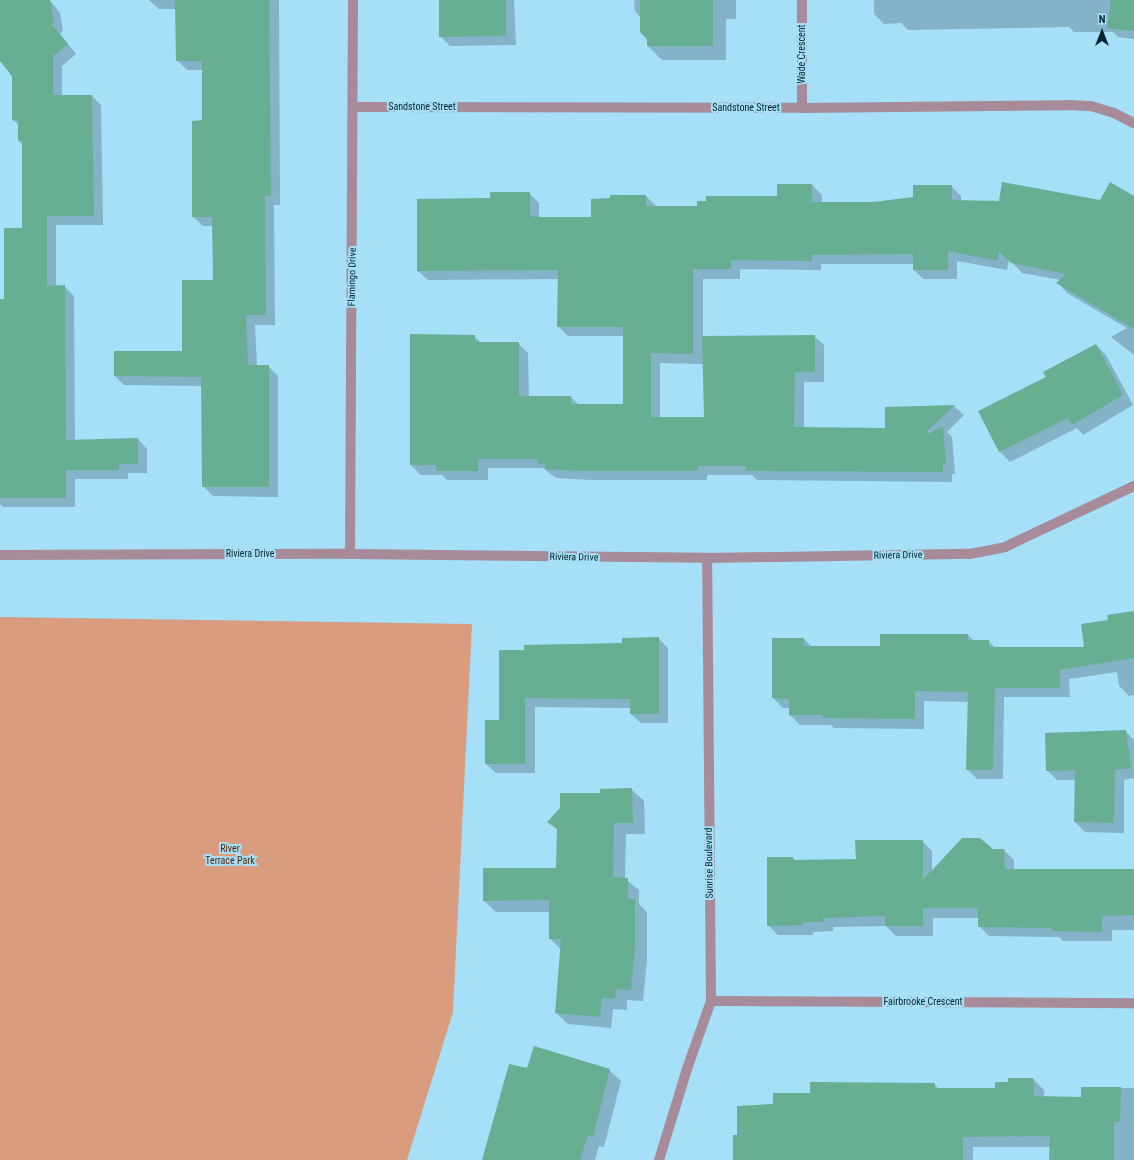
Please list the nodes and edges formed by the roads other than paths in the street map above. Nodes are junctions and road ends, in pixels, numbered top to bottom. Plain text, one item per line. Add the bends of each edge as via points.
1 (353, 0) edge
2 (802, 0) edge
3 (354, 107) junction
4 (802, 108) junction
5 (1134, 123) edge
6 (1134, 486) edge
7 (350, 554) junction
8 (0, 555) edge
9 (707, 558) junction
10 (711, 1000) junction
11 (1134, 1003) edge
12 (659, 1160) edge

1 - 3 street, Flamingo Drive
2 - 4 street, Wade Crescent
3 - 4 street, Sandstone Street
3 - 7 street, Flamingo Drive
4 - 5 street, Sandstone Street via 1091,106
6 - 9 street, Riviera Drive via 1005,547 988,552
7 - 8 street, Riviera Drive
7 - 9 street, Riviera Drive
9 - 10 street, Sunrise Boulevard
10 - 11 street, Fairbrooke Crescent
10 - 12 street, Sunrise Boulevard

